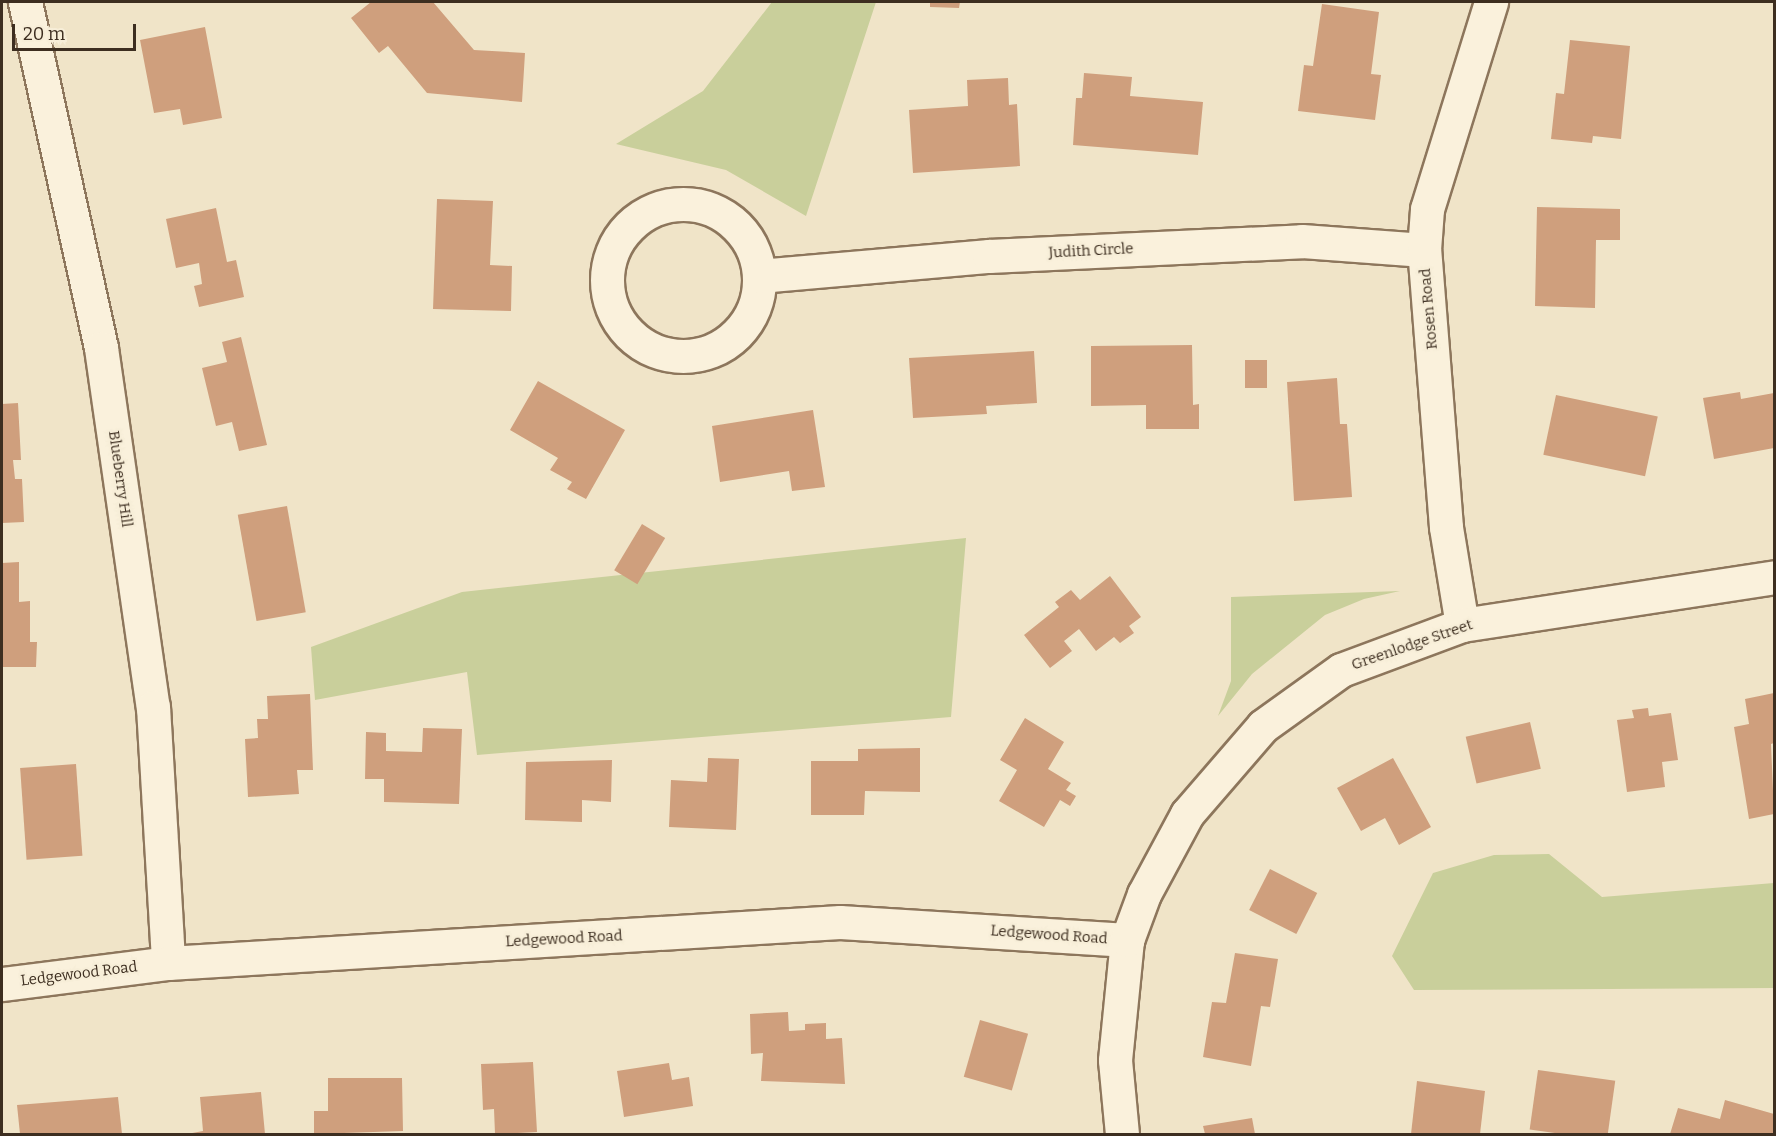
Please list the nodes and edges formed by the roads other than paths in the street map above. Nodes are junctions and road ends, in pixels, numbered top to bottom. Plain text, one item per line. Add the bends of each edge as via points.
1 (25, 2) edge
2 (1491, 2) edge
3 (1424, 250) junction
4 (759, 276) junction
5 (1774, 577) edge
6 (1462, 625) junction
7 (1127, 940) junction
8 (168, 963) junction
9 (2, 984) edge
10 (1122, 1134) edge

1 - 8 street, Blueberry Hill via 101,348 153,707
2 - 3 street, Rosen Road via 1427,208
3 - 4 street, Judith Circle via 1302,240 989,256
3 - 6 street, Rosen Road via 1446,527
4 - 4 street via 755,253 726,217 704,207 681,204 658,208 637,219 621,235 610,256 607,281 611,304 628,332 662,354 686,357 710,352 731,341 742,329 757,300
5 - 6 street, Greenlodge Street
6 - 7 street, Greenlodge Street via 1341,670 1263,726 1187,814 1144,894
7 - 8 street, Ledgewood Road via 840,922
7 - 10 street, Greenlodge Street via 1115,1060
8 - 9 street, Ledgewood Road

